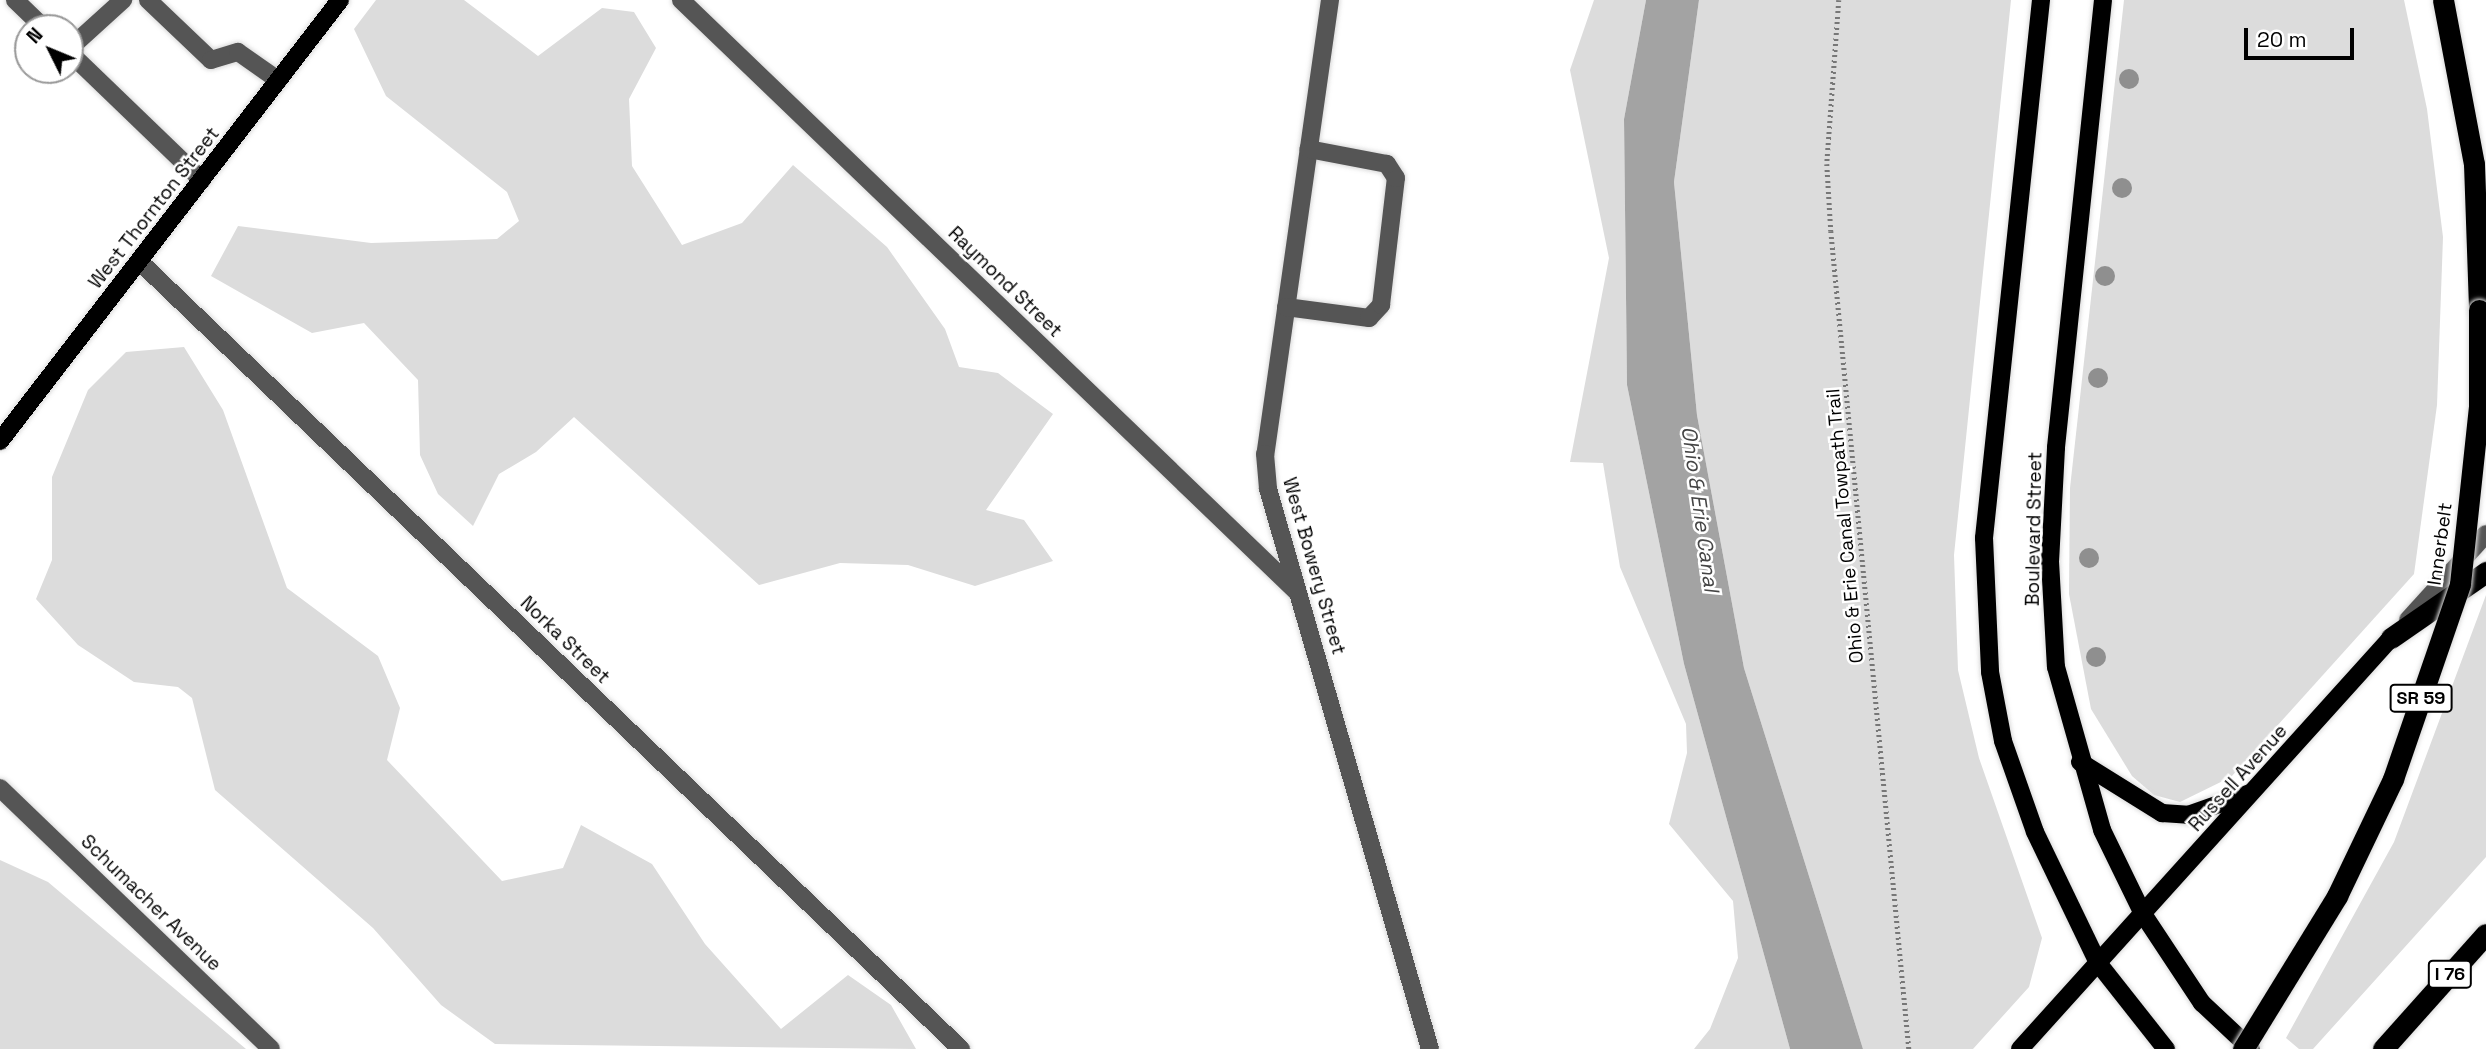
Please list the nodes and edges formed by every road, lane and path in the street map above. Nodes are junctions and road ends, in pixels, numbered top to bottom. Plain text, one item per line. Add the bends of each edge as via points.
1 (15, 0) edge
2 (123, 0) edge
3 (148, 0) edge
4 (340, 0) edge
5 (681, 0) edge
6 (1330, 0) edge
7 (1839, 0) edge
8 (2041, 0) edge
9 (2103, 0) edge
10 (2443, 0) edge
11 (30, 14) edge
12 (84, 35) edge
13 (84, 66) edge
14 (278, 80) junction
15 (1308, 149) junction
16 (202, 180) junction
17 (139, 261) junction
18 (1286, 307) junction
19 (0, 441) edge
20 (2486, 534) edge
21 (2486, 572) edge
22 (1300, 594) junction
23 (2392, 638) junction
24 (2080, 762) junction
25 (0, 788) edge
26 (2254, 792) junction
27 (2143, 914) junction
28 (2486, 934) edge
29 (2098, 963) junction
30 (271, 1049) edge
31 (961, 1049) edge
32 (1430, 1049) edge
33 (1909, 1049) edge
34 (2020, 1049) edge
35 (2166, 1049) edge
36 (2243, 1049) edge
37 (2251, 1049) edge
38 (2382, 1049) edge

1 - 11 street
2 - 12 street
3 - 14 street via 211,60 238,52
4 - 14 main road, West Thornton Street
5 - 22 street, Raymond Street
6 - 15 street, West Bowery Street
7 - 33 path, Ohio & Erie Canal Towpath Trail via 1827,164 1831,231
8 - 29 main road via 1984,537 1986,635 2015,781
9 - 24 main road, Boulevard Street via 2050,561 2056,667
10 - 36 highway, Innerbelt / SR 59, bridge via 2474,163 2479,310 2479,407 2460,584 2393,779 2337,896
13 - 16 street
14 - 16 main road, West Thornton Street
15 - 18 street, West Bowery Street
15 - 18 street via 1387,164 1396,178 1381,305 1370,318
16 - 17 main road, West Thornton Street
17 - 19 main road, West Thornton Street
17 - 31 street, Norka Street
18 - 22 street, West Bowery Street via 1265,454 1274,513
20 - 23 street, Russell Avenue
21 - 23 highway
22 - 32 street, West Bowery Street
23 - 26 main road, Russell Avenue
24 - 26 main road via 2162,813 2188,814
24 - 27 main road, Boulevard Street via 2102,830
25 - 30 street, Schumacher Avenue
26 - 27 main road, Russell Avenue
27 - 29 main road, Russell Avenue
27 - 37 main road, Boulevard Street via 2202,1003
28 - 38 highway, I 76
29 - 34 main road, Russell Avenue
29 - 35 main road

